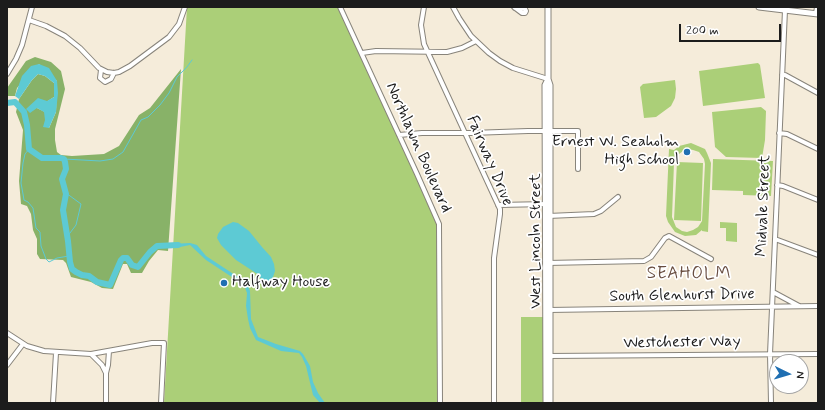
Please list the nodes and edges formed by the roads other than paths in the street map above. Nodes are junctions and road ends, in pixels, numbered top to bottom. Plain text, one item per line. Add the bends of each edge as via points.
1 (32, 7) edge
2 (185, 7) edge
3 (340, 7) edge
4 (424, 7) edge
5 (453, 7) edge
6 (548, 7) edge
7 (759, 7) edge
8 (765, 7) edge
9 (817, 7) edge
10 (785, 10) junction
11 (817, 14) edge
12 (29, 20) junction
13 (476, 41) junction
14 (428, 52) junction
15 (362, 53) junction
16 (101, 70) junction
17 (7, 74) edge
18 (114, 74) junction
19 (782, 75) junction
20 (548, 79) junction
21 (818, 93) edge
22 (548, 132) junction
23 (465, 133) junction
24 (779, 133) junction
25 (399, 135) junction
26 (818, 149) edge
27 (578, 169) dead end
28 (776, 186) junction
29 (618, 197) dead end
30 (818, 200) edge
31 (548, 204) junction
32 (498, 205) junction
33 (548, 216) junction
34 (775, 239) junction
35 (818, 254) edge
36 (711, 259) dead end
37 (548, 262) junction
38 (773, 292) junction
39 (800, 306) junction
40 (818, 306) edge
41 (772, 307) junction
42 (548, 310) junction
43 (7, 333) edge
44 (23, 344) junction
45 (109, 351) junction
46 (56, 353) junction
47 (91, 354) junction
48 (769, 354) edge
49 (770, 354) edge
50 (548, 356) junction
51 (7, 365) edge
52 (106, 373) junction
53 (53, 403) edge
54 (106, 403) edge
55 (161, 403) edge
56 (440, 403) edge
57 (494, 403) edge
58 (546, 403) edge
59 (550, 403) edge

1 - 12 street
2 - 18 street via 179,24 169,37 130,66
3 - 15 street, Northlawn Boulevard
4 - 14 street, Fairway Drive via 421,31
5 - 13 street
6 - 20 street, West Lincoln Street
7 - 8 street
8 - 10 street
9 - 11 street
10 - 11 street
10 - 19 street, Midvale Street
12 - 16 street via 71,40
12 - 17 street via 14,64
13 - 14 street via 451,52
13 - 20 street via 506,64
14 - 15 street
14 - 23 street, Fairway Drive
15 - 25 street, Northlawn Boulevard
16 - 18 street
16 - 18 street via 100,78 105,82
19 - 21 street
19 - 24 street, Midvale Street
20 - 22 street, West Lincoln Street
22 - 23 street
22 - 27 street via 578,131
22 - 31 street, West Lincoln Street
23 - 25 street
23 - 32 street, Fairway Drive
24 - 26 street via 787,134
24 - 28 street, Midvale Street
25 - 56 street, Northlawn Boulevard via 439,224
28 - 30 street via 783,186
28 - 34 street, Midvale Street
29 - 33 street via 594,214
31 - 32 street
31 - 33 street, West Lincoln Street
32 - 57 street, Fairway Drive via 500,214 494,258
33 - 37 street, West Lincoln Street
34 - 35 street
34 - 38 street, Midvale Street
36 - 37 street via 667,236 651,257 644,261
37 - 42 street, West Lincoln Street
38 - 39 street
38 - 41 street, Midvale Street
39 - 40 street, South Glenhurst Drive
39 - 41 street, South Glenhurst Drive
41 - 42 street, South Glenhurst Drive
41 - 49 street, Midvale Street
42 - 50 street, West Lincoln Street
43 - 44 street
44 - 46 street
44 - 51 street
45 - 47 street
45 - 52 street
45 - 55 street via 164,343
46 - 47 street
46 - 53 street
47 - 52 street
48 - 50 street, Westchester Way
50 - 58 street, West Lincoln Street
50 - 59 street, West Lincoln Street
52 - 54 street

